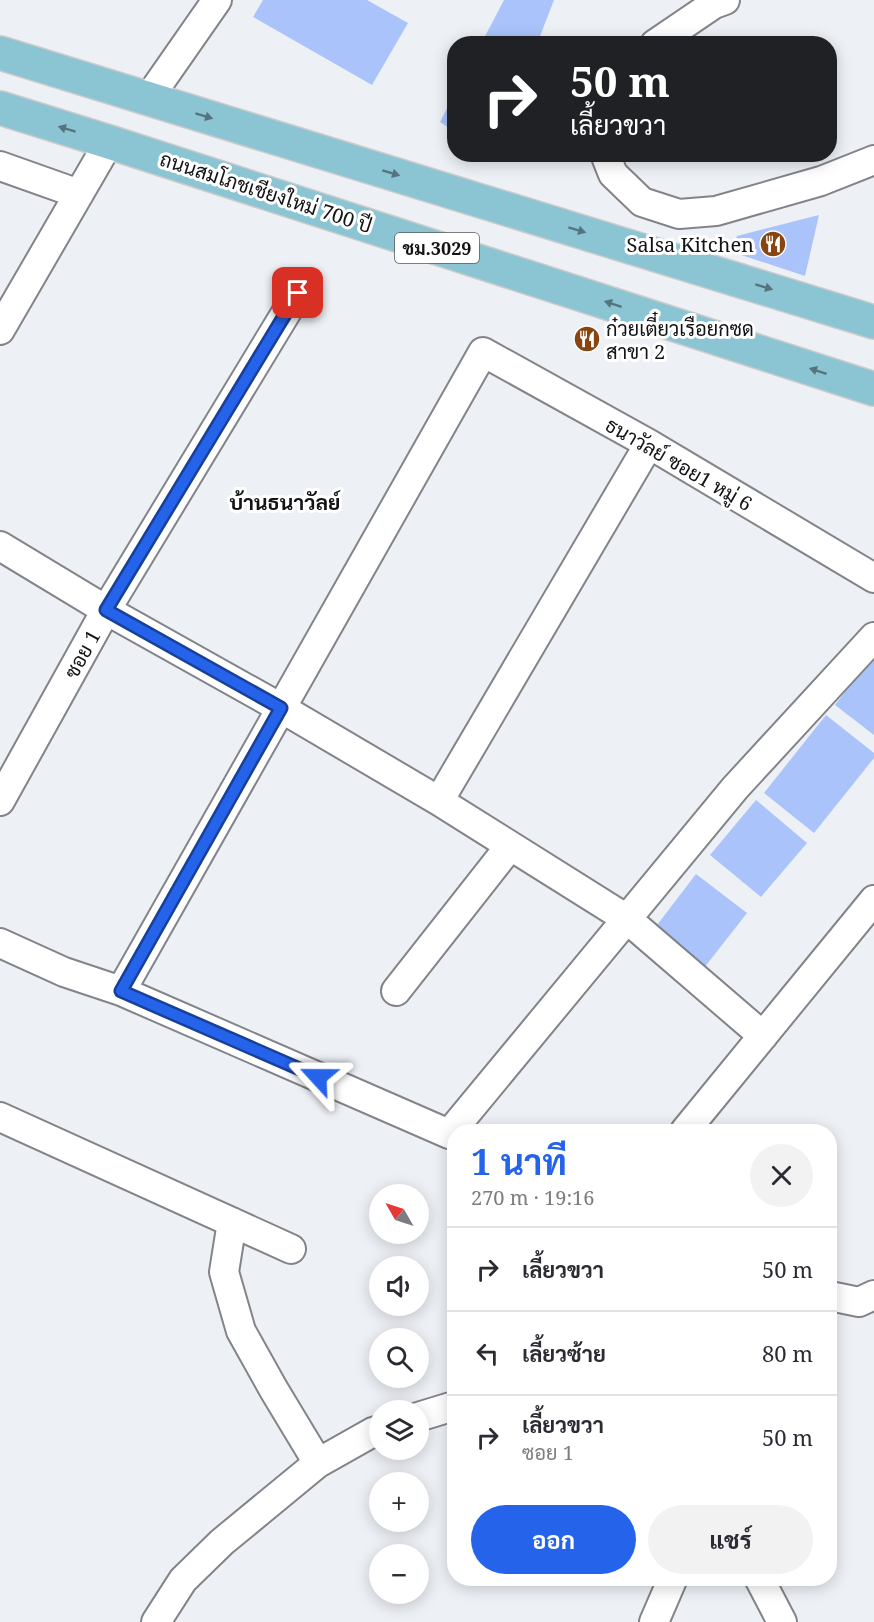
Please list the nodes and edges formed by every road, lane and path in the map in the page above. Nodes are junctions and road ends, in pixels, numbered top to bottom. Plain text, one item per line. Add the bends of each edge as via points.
1 (217, 0) edge
2 (725, 0) edge
3 (667, 36) edge
4 (0, 53) edge
5 (148, 99) junction
6 (0, 108) edge
7 (109, 142) junction
8 (874, 159) edge
9 (608, 162) edge
10 (0, 166) edge
11 (79, 194) junction
12 (298, 293) dead end
13 (874, 322) edge
14 (0, 330) edge
15 (874, 389) edge
16 (649, 444) junction
17 (0, 546) edge
18 (874, 578) edge
19 (106, 610) junction
20 (874, 637) edge
21 (281, 708) junction
22 (0, 801) edge
23 (439, 801) junction
24 (510, 846) junction
25 (874, 900) edge
26 (627, 919) junction
27 (0, 944) edge
28 (396, 990) dead end
29 (121, 991) junction
30 (763, 1036) junction
31 (0, 1117) edge
32 (457, 1124) edge
33 (691, 1124) edge
34 (447, 1133) edge
35 (232, 1222) junction
36 (291, 1249) dead end
37 (837, 1298) edge
38 (869, 1305) edge
39 (447, 1408) edge
40 (429, 1414) edge
41 (369, 1434) edge
42 (318, 1463) junction
43 (670, 1586) edge
44 (763, 1586) edge
45 (156, 1622) edge
46 (654, 1622) edge
47 (782, 1622) edge

1 - 5 street
2 - 3 street
4 - 5 main road
5 -> 13 main road
7 -> 6 main road, ถนนสมโภชเชียงใหม่ 700 ปี / ชม.3029
7 - 11 street
15 -> 7 main road, ถนนสมโภชเชียงใหม่ 700 ปี / ชม.3029
8 - 9 street via 821,181 716,211 679,214 642,202 613,174
10 - 11 street
11 - 14 street
12 - 19 street, ซอย 1
16 - 18 street, ธนาวัลย์ ซอย1 หมู่ 6
16 - 21 street, ธนาวัลย์ ซอย1 หมู่ 6 via 483,352
16 - 23 street
17 - 19 street
19 - 21 street
19 - 22 street, ซอย 1
20 - 26 street via 735,788
21 - 23 street
21 - 29 street
23 - 24 street
24 - 26 street
24 - 28 street
25 - 30 street
26 - 30 street
26 - 32 street
27 - 29 street
29 - 34 street
30 - 33 street
31 - 35 street
35 - 36 street
35 - 42 street via 224,1272 241,1331
37 - 38 street
39 - 40 street
41 - 42 street
42 - 45 street via 222,1542 183,1580
43 - 46 street
44 - 47 street

